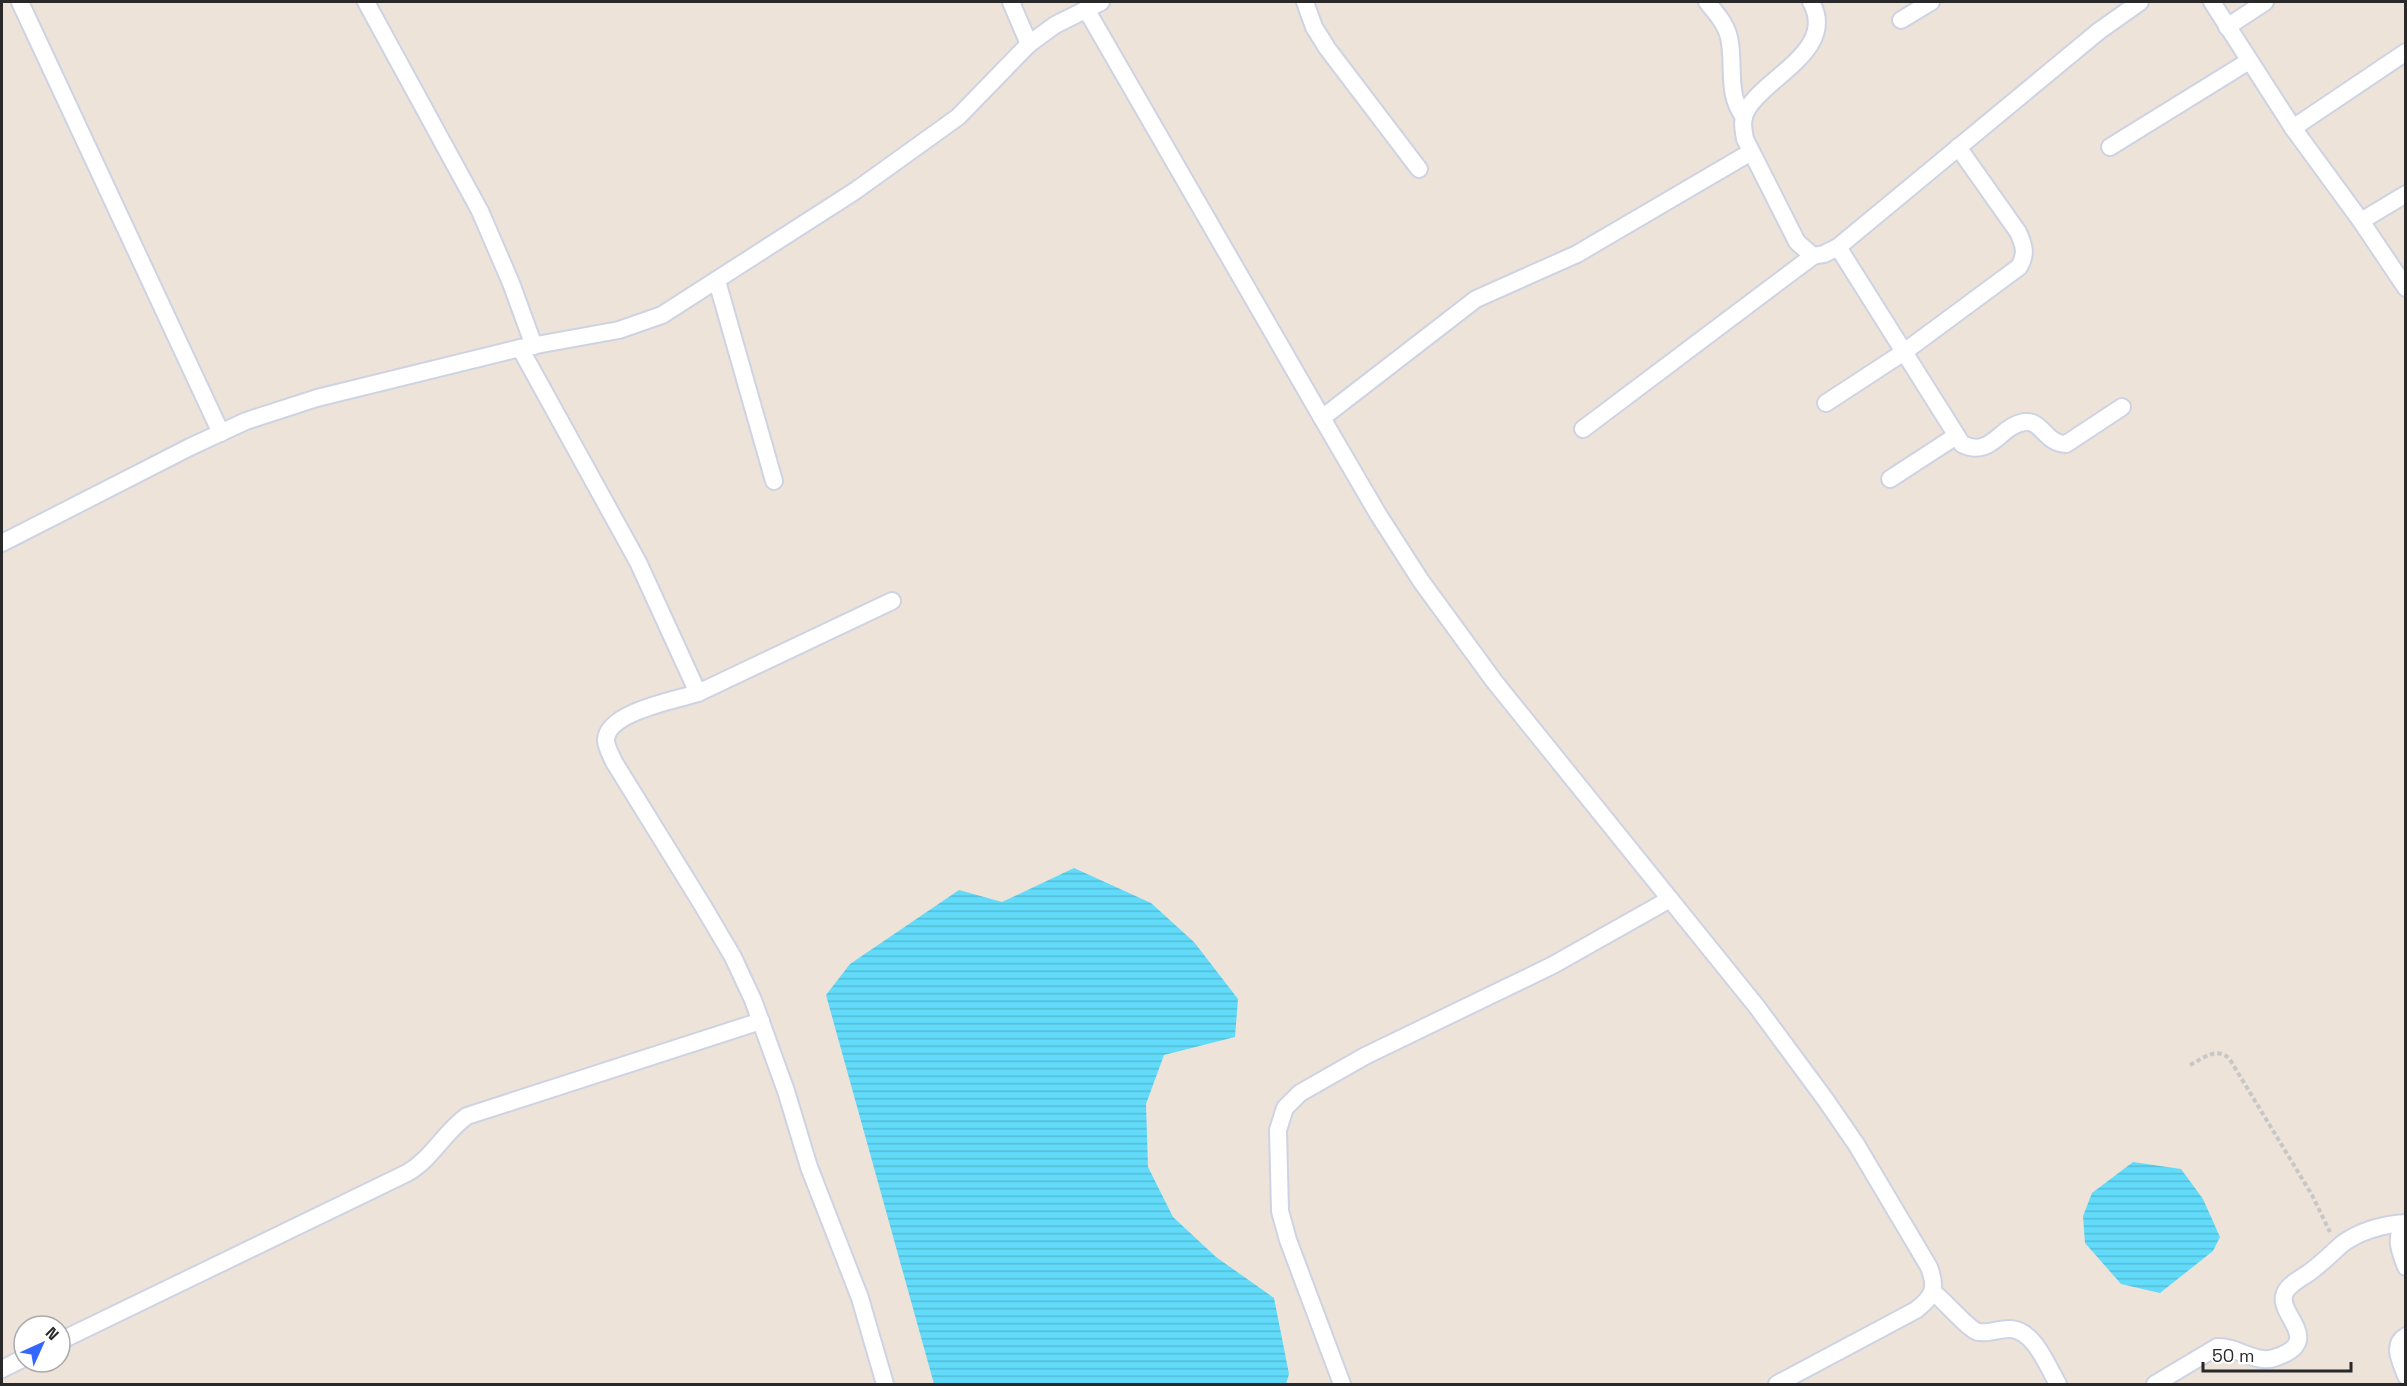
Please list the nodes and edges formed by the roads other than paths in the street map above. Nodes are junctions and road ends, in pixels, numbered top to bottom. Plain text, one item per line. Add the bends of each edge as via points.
1 (20, 2) edge
2 (366, 2) edge
3 (1011, 2) edge
4 (1101, 2) edge
5 (1305, 2) edge
6 (1707, 2) edge
7 (1811, 2) edge
8 (1931, 2) edge
9 (2140, 2) edge
10 (2212, 2) edge
11 (2265, 2) edge
12 (1086, 9) junction
13 (1901, 20) dead end
14 (2227, 27) junction
15 (1029, 44) junction
16 (2406, 52) edge
17 (2249, 61) junction
18 (1744, 117) junction
19 (2293, 128) junction
20 (1958, 147) junction
21 (2110, 147) dead end
22 (1751, 152) junction
23 (1419, 169) dead end
24 (2406, 194) edge
25 (2361, 221) junction
26 (1839, 247) junction
27 (1813, 256) junction
28 (717, 281) junction
29 (2406, 288) edge
30 (527, 347) junction
31 (1904, 352) junction
32 (1826, 403) dead end
33 (2122, 407) dead end
34 (1322, 418) junction
35 (1583, 429) dead end
36 (221, 433) junction
37 (1956, 436) junction
38 (1890, 479) dead end
39 (774, 481) dead end
40 (2, 543) edge
41 (892, 601) dead end
42 (698, 693) junction
43 (1670, 899) junction
44 (761, 1021) junction
45 (2406, 1223) edge
46 (2406, 1267) edge
47 (1933, 1292) junction
48 (72, 1335) edge
49 (2406, 1336) edge
50 (2406, 1376) edge
51 (885, 1384) edge
52 (1342, 1384) edge
53 (1777, 1384) edge
54 (2058, 1384) edge
55 (2155, 1384) edge

1 - 36 street
2 - 30 street via 480,211 511,283
3 - 15 street
4 - 12 street
5 - 23 street via 1327,48
6 - 18 street via 1727,32 1734,99
7 - 18 street via 1818,24 1813,38 1790,69 1748,107
8 - 13 street
9 - 20 street
10 - 14 street
11 - 14 street
12 - 15 street via 1054,24
12 - 34 street
14 - 17 street
15 - 28 street via 958,117 855,191
16 - 19 street
17 - 19 street
17 - 21 street
18 - 22 street via 1742,127
19 - 25 street
20 - 26 street
20 - 31 street via 2018,232 2024,258 2019,267
22 - 27 street via 1797,242
22 - 34 street via 1577,254 1476,299
24 - 25 street
25 - 29 street
26 - 27 street
26 - 31 street
27 - 35 street
28 - 30 street via 651,319 619,330
28 - 39 street
30 - 36 street via 317,398
30 - 42 street via 638,562
31 - 32 street
31 - 37 street
33 - 37 street via 2066,444 2058,444 2037,425 2026,422 1982,448 1972,449
34 - 43 street via 1378,514 1461,639
36 - 40 street
37 - 38 street
41 - 42 street
42 - 44 street via 618,720 610,728 607,746 733,957
43 - 47 street via 1757,1007 1856,1144 1929,1267
43 - 52 street via 1553,965 1365,1056 1300,1093 1285,1108 1278,1130 1280,1211
44 - 48 street via 467,1116 422,1163 407,1173
44 - 51 street via 809,1167 860,1298
45 - 46 street via 2398,1244
45 - 55 street via 2381,1226 2349,1240 2290,1287 2283,1297 2284,1303 2299,1332 2298,1340 2289,1350 2265,1360 2217,1347
47 - 53 street via 1916,1310
47 - 54 street via 1978,1332 2022,1331
49 - 50 street via 2398,1342 2397,1349

